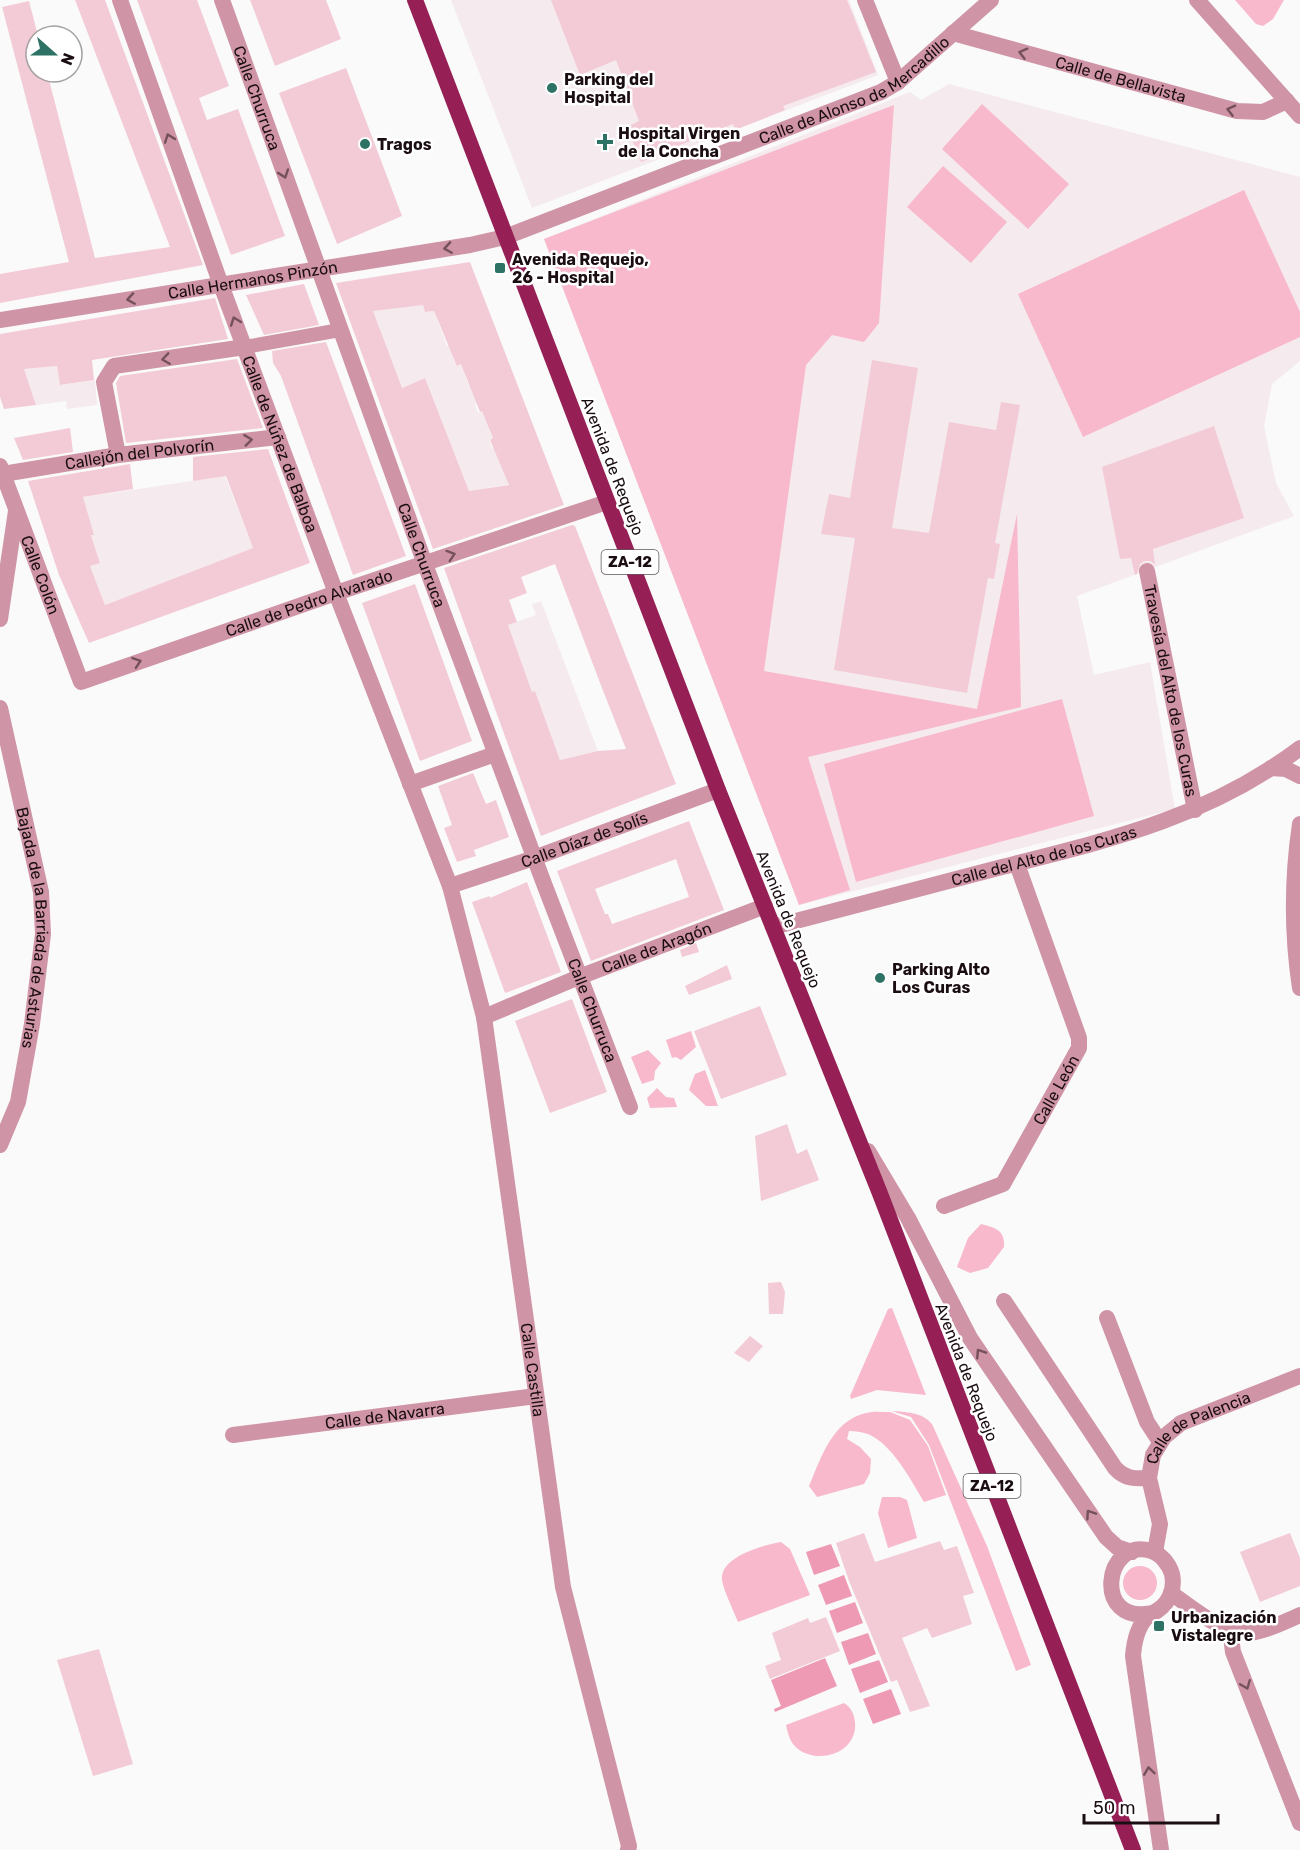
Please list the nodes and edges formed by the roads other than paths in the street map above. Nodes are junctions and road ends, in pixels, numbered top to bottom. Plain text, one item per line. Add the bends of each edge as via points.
1 (120, 0) edge
2 (222, 0) edge
3 (415, 0) edge
4 (865, 0) edge
5 (991, 0) edge
6 (1197, 0) edge
7 (953, 33) junction
8 (898, 82) junction
9 (1287, 101) junction
10 (1300, 116) edge
11 (505, 237) junction
12 (318, 269) junction
13 (221, 285) junction
14 (0, 320) edge
15 (340, 330) junction
16 (245, 347) junction
17 (278, 437) junction
18 (118, 455) junction
19 (2, 470) edge
20 (607, 502) junction
21 (16, 510) junction
22 (425, 564) junction
23 (1147, 570) dead end
24 (336, 592) junction
25 (0, 619) edge
26 (81, 682) joint
27 (0, 708) edge
28 (1300, 748) edge
29 (495, 754) junction
30 (1271, 768) junction
31 (1300, 776) edge
32 (410, 784) junction
33 (718, 790) junction
34 (1195, 810) junction
35 (1300, 825) edge
36 (534, 858) junction
37 (1017, 864) junction
38 (450, 886) junction
39 (765, 906) junction
40 (773, 927) junction
41 (579, 977) junction
42 (1300, 988) edge
43 (483, 1017) junction
44 (630, 1107) dead end
45 (851, 1121) junction
46 (0, 1145) edge
47 (944, 1206) dead end
48 (1004, 1301) dead end
49 (1107, 1318) dead end
50 (1300, 1376) edge
51 (536, 1396) junction
52 (233, 1435) dead end
53 (1160, 1442) junction
54 (1149, 1478) junction
55 (1132, 1552) junction
56 (1155, 1552) junction
57 (1171, 1593) junction
58 (1152, 1613) junction
59 (1300, 1616) edge
60 (1230, 1629) junction
61 (1300, 1822) edge
62 (628, 1850) edge
63 (1133, 1850) edge
64 (1161, 1850) edge

13 -> 1 street, Calle de Núñez de Balboa
2 -> 12 street, Calle Churruca
3 - 11 highway, Avenida de Requejo / ZA-12
4 - 8 street
5 - 7 street, Calle de Alonso de Mercadillo
6 - 9 street
7 - 8 street, Calle de Alonso de Mercadillo
9 -> 7 street, Calle de Bellavista via 1263,112 1236,111
8 - 11 street, Calle de Alonso de Mercadillo via 881,92
9 - 10 street
11 -> 12 street, Calle Hermanos Pinzón
11 - 20 highway, Avenida de Requejo / ZA-12
12 - 13 street, Calle Hermanos Pinzón
12 - 15 street, Calle Churruca
13 -> 14 street, Calle Hermanos Pinzón
16 -> 13 street, Calle de Núñez de Balboa
15 - 16 street
15 - 22 street, Calle Churruca
16 - 17 street, Calle de Núñez de Balboa
16 -> 18 street via 114,366 104,382
18 -> 17 street, Callejón del Polvorín
17 - 24 street, Calle de Núñez de Balboa
18 - 19 street, Callejón del Polvorín
19 - 21 street, Calle Colón
22 -> 20 street, Calle de Pedro Alvarado
20 - 33 highway, Avenida de Requejo / ZA-12
21 - 25 street
21 - 26 street, Calle Colón
22 - 24 street, Calle de Pedro Alvarado
22 - 29 street, Calle Churruca
23 - 34 street, Travesía del Alto de los Curas
26 -> 24 street, Calle de Pedro Alvarado
24 - 32 street, Calle de Núñez de Balboa
27 - 46 street, Bajada de la Barriada de Asturias via 40,892 43,934 18,1102
28 - 30 street, Calle del Alto de los Curas
29 - 32 street
29 - 36 street, Calle Churruca
30 - 31 street via 1286,769
30 - 34 street, Calle del Alto de los Curas
32 - 38 street, Calle de Núñez de Balboa
33 - 36 street, Calle Díaz de Solís
33 - 39 highway, Avenida de Requejo / ZA-12
34 - 37 street, Calle del Alto de los Curas via 1127,835
35 - 42 street via 1294,915
36 - 38 street, Calle Díaz de Solís
36 - 41 street, Calle Churruca
37 - 40 street, Calle del Alto de los Curas
37 - 47 street, Calle León via 1079,1038 1079,1048 1003,1184
38 - 43 street, Calle Castilla
39 - 40 highway, Avenida de Requejo / ZA-12
39 - 41 street, Calle de Aragón
40 - 45 highway, Avenida de Requejo / ZA-12
41 - 43 street, Calle de Aragón
41 - 44 street, Calle Churruca
43 - 51 street, Calle Castilla
55 -> 45 street via 1117,1547 1106,1537 981,1355
45 - 63 highway, Avenida de Requejo / ZA-12
48 - 54 street via 1116,1468 1131,1478
49 - 53 street via 1147,1422
50 - 53 street, Calle de Palencia via 1184,1421
51 - 52 street, Calle de Navarra
51 - 62 street, Calle Castilla via 563,1587
53 - 54 street, Calle de Palencia via 1151,1460
54 - 56 street, Calle de Palencia via 1160,1524
55 - 56 street
55 - 58 street via 1114,1569 1112,1593 1118,1605 1130,1612
56 - 57 street via 1170,1569
57 - 58 street via 1162,1607
57 - 60 street
64 -> 58 street via 1133,1662 1139,1631
59 - 60 street via 1259,1631
60 -> 61 street via 1233,1652

